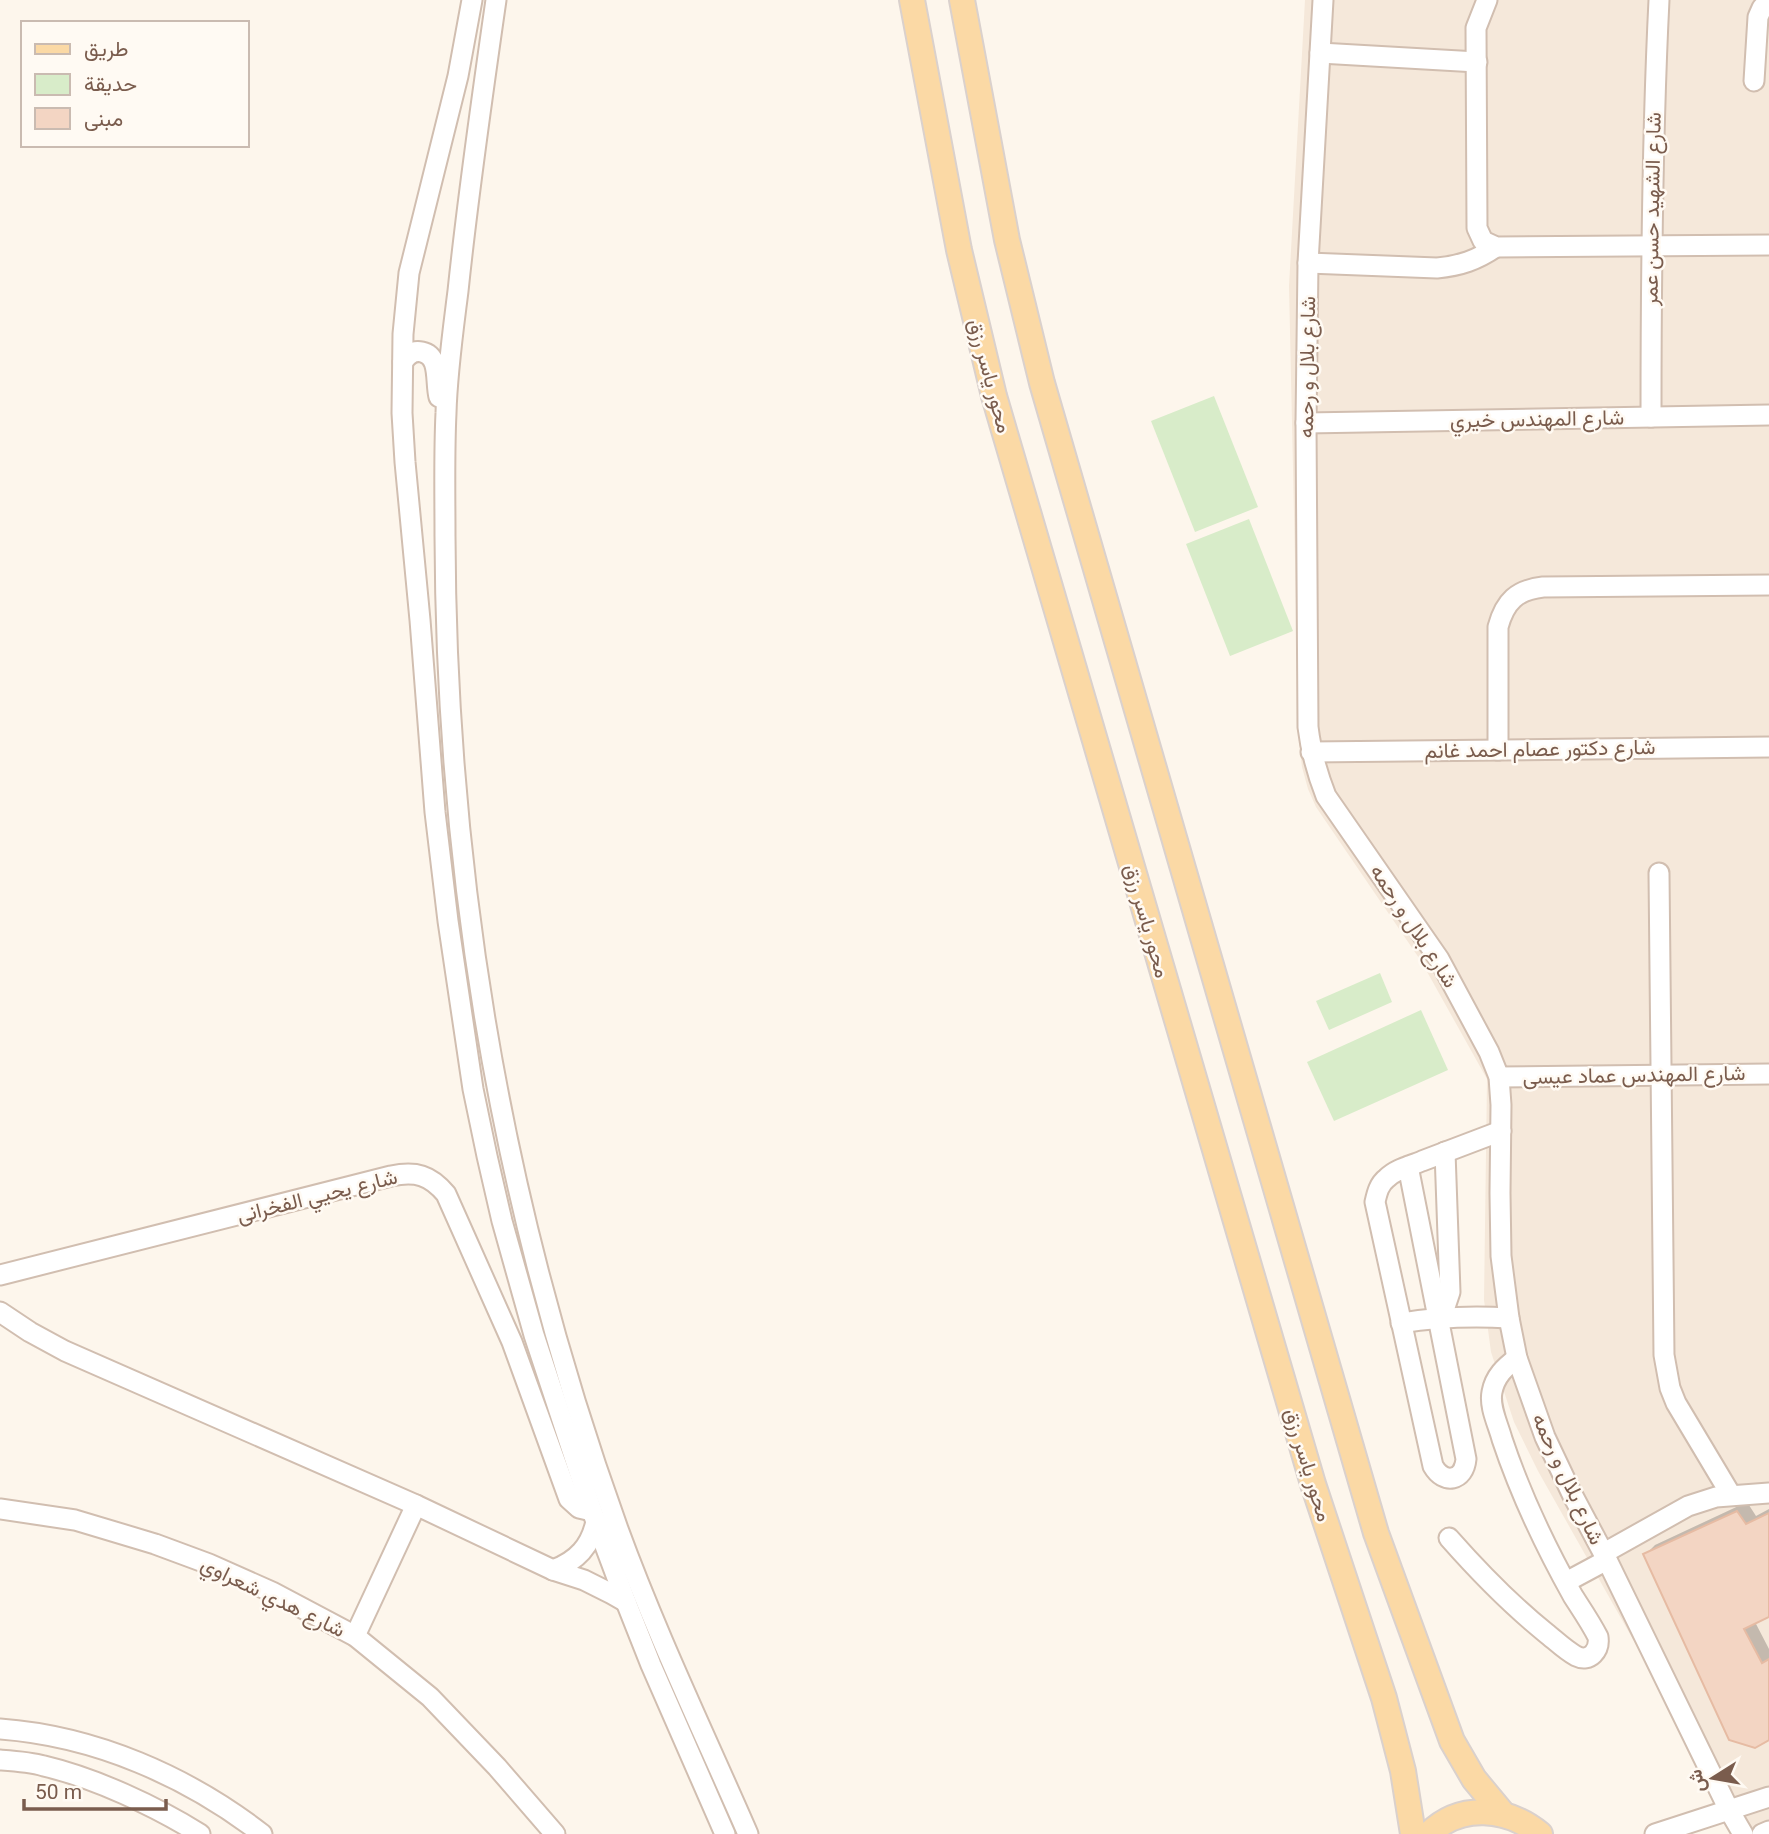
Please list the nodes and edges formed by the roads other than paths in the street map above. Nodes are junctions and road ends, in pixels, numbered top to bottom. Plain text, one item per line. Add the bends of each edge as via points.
1 (472, 0) edge
2 (496, 0) edge
3 (912, 0) edge
4 (962, 0) edge
5 (1323, 0) edge
6 (1487, 0) edge
7 (1658, 0) edge
8 (1769, 0) edge
9 (1320, 53) junction
10 (1477, 62) junction
11 (1754, 81) dead end
12 (1769, 245) edge
13 (1651, 246) junction
14 (1496, 247) junction
15 (1308, 263) junction
16 (403, 362) junction
17 (446, 411) junction
18 (1769, 415) edge
19 (1651, 417) junction
20 (1306, 423) junction
21 (1769, 584) edge
22 (1769, 747) edge
23 (1498, 750) junction
24 (1311, 752) junction
25 (1659, 873) dead end
26 (1769, 1074) edge
27 (1661, 1075) junction
28 (1499, 1077) junction
29 (1501, 1131) junction
30 (1445, 1152) junction
31 (1408, 1166) junction
32 (0, 1275) edge
33 (0, 1312) edge
34 (1438, 1318) junction
35 (1509, 1318) junction
36 (1401, 1323) junction
37 (534, 1335) junction
38 (512, 1342) junction
39 (1517, 1359) junction
40 (1769, 1493) edge
41 (1731, 1495) junction
42 (416, 1505) junction
43 (0, 1509) edge
44 (594, 1516) junction
45 (1449, 1538) dead end
46 (1605, 1556) junction
47 (554, 1570) junction
48 (1566, 1582) junction
49 (626, 1602) junction
50 (355, 1636) junction
51 (0, 1729) edge
52 (0, 1760) edge
53 (1769, 1797) edge
54 (1729, 1810) junction
55 (1503, 1814) junction
56 (1769, 1831) edge
57 (200, 1834) edge
58 (262, 1834) edge
59 (555, 1834) edge
60 (725, 1834) edge
61 (748, 1834) edge
62 (1413, 1834) edge
63 (1429, 1834) edge
64 (1539, 1834) edge
65 (1655, 1834) edge
66 (1743, 1834) edge
67 (1762, 1834) edge

1 - 16 street via 410,273
2 - 17 street via 464,234
3 - 62 main road, محور ياسر رزق via 959,250 994,396 1313,1484 1384,1698
4 - 55 main road via 1007,240 1042,383 1376,1533 1452,1741 1474,1779
5 - 9 street, شارع بلال و رحمه
6 - 10 street via 1476,28
7 - 13 street, شارع الشهيد حسن عمر
8 - 11 street via 1758,17
9 - 10 street
9 - 15 street, شارع بلال و رحمه
10 - 14 street via 1477,228 1483,241
12 - 13 street
13 - 14 street
13 - 19 street, شارع الشهيد حسن عمر
14 - 15 street via 1453,267
15 - 20 street, شارع بلال و رحمه
16 - 17 street via 419,351 431,357
16 - 37 street via 404,449 448,921 487,1156
17 - 61 street via 445,590 456,800 477,975 510,1151 542,1285 607,1498
18 - 19 street, شارع المهندس خيري
19 - 20 street, شارع المهندس خيري
20 - 24 street, شارع بلال و رحمه
21 - 23 street via 1543,587 1518,594 1501,614 1498,627
22 - 23 street, شارع دكتور عصام احمد غانم
23 - 24 street, شارع دكتور عصام احمد غانم
24 - 28 street, شارع بلال و رحمه via 1326,796 1438,959
25 - 27 street
26 - 27 street, شارع المهندس عماد عيسى
27 - 28 street, شارع المهندس عماد عيسى
27 - 41 street via 1666,1372 1684,1418
28 - 29 street, شارع بلال و رحمه
29 - 30 street
29 - 35 street, شارع بلال و رحمه via 1501,1256
30 - 31 street
30 - 34 street via 1450,1292
31 - 34 street
31 - 36 street via 1384,1180 1375,1202
32 - 38 street, شارع يحيي الفخرانى via 391,1176 420,1175 446,1194
33 - 42 street via 65,1352
34 - 35 street
34 - 36 street
34 - 36 street via 1466,1460 1460,1475 1453,1478 1444,1478 1433,1466
35 - 39 street, شارع بلال و رحمه
37 - 38 street
37 - 44 street
38 - 44 street, شارع يحيي الفخرانى via 566,1493 573,1505
39 - 46 street, شارع بلال و رحمه via 1545,1437
39 - 48 street via 1496,1379 1493,1409 1520,1486
40 - 41 street
41 - 46 street via 1688,1506
42 - 47 street
42 - 50 street
43 - 50 street, شارع هدي شعراوي via 75,1520 155,1544 272,1592
44 - 47 street via 593,1532 582,1552
44 - 49 street
45 - 48 street via 1531,1621 1577,1657 1591,1656 1599,1645 1598,1637
46 - 48 street
46 - 54 street, شارع بلال و رحمه
47 - 49 street
49 - 60 street
50 - 59 street, شارع هدي شعراوي via 430,1697
51 - 58 street via 76,1741 132,1759 203,1795
52 - 57 street via 42,1765 102,1784
53 - 54 street
54 - 65 street
54 - 66 street, شارع بلال و رحمه
55 - 63 main road via 1459,1815
55 - 64 main road
56 - 67 street

